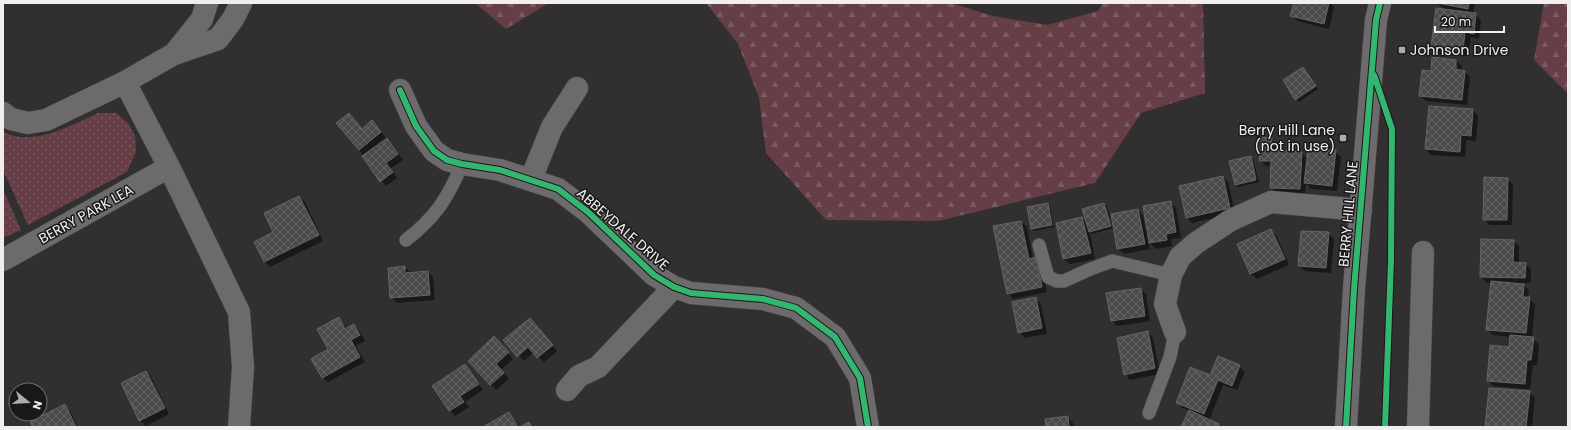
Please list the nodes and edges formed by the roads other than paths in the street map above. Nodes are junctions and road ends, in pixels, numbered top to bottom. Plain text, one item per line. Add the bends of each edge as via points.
1 (207, 3) edge
2 (241, 3) edge
3 (1380, 3) edge
4 (174, 54) junction
5 (125, 82) junction
6 (578, 88) dead end
7 (400, 90) dead end
8 (3, 113) edge
9 (462, 164) junction
10 (169, 167) junction
11 (531, 179) junction
12 (1361, 210) junction
13 (406, 240) dead end
14 (1039, 245) dead end
15 (1423, 252) dead end
16 (3, 260) edge
17 (1170, 275) junction
18 (674, 287) junction
19 (1175, 332) joint
20 (567, 390) dead end
21 (1149, 413) dead end
22 (239, 427) edge
23 (868, 427) edge
24 (1346, 427) edge
25 (1418, 427) edge

1 - 4 street via 202,19
2 - 4 street via 234,19 218,39
3 - 12 street, BERRY HILL LANE via 1376,20
4 - 5 street
5 - 8 street via 46,120 28,123 11,119
5 - 10 street
6 - 11 street via 552,127
7 - 9 street, ABBEYDALE DRIVE via 416,126 434,152 447,160
9 - 11 street, ABBEYDALE DRIVE via 500,170
9 - 13 lane via 440,208 424,227
10 - 16 street, BERRY PARK LEA
10 - 22 street via 239,312 243,367
11 - 18 street, ABBEYDALE DRIVE via 558,189 588,212 654,275
12 - 17 street via 1271,202 1231,220 1196,243 1180,257
12 - 24 street, BERRY HILL LANE
14 - 17 lane via 1048,277 1057,281 1112,262
15 - 25 street
17 - 19 street via 1166,304
18 - 20 street via 598,367 579,376
18 - 23 street, ABBEYDALE DRIVE via 691,293 763,299 796,308 835,337 860,378
19 - 21 lane via 1170,357

